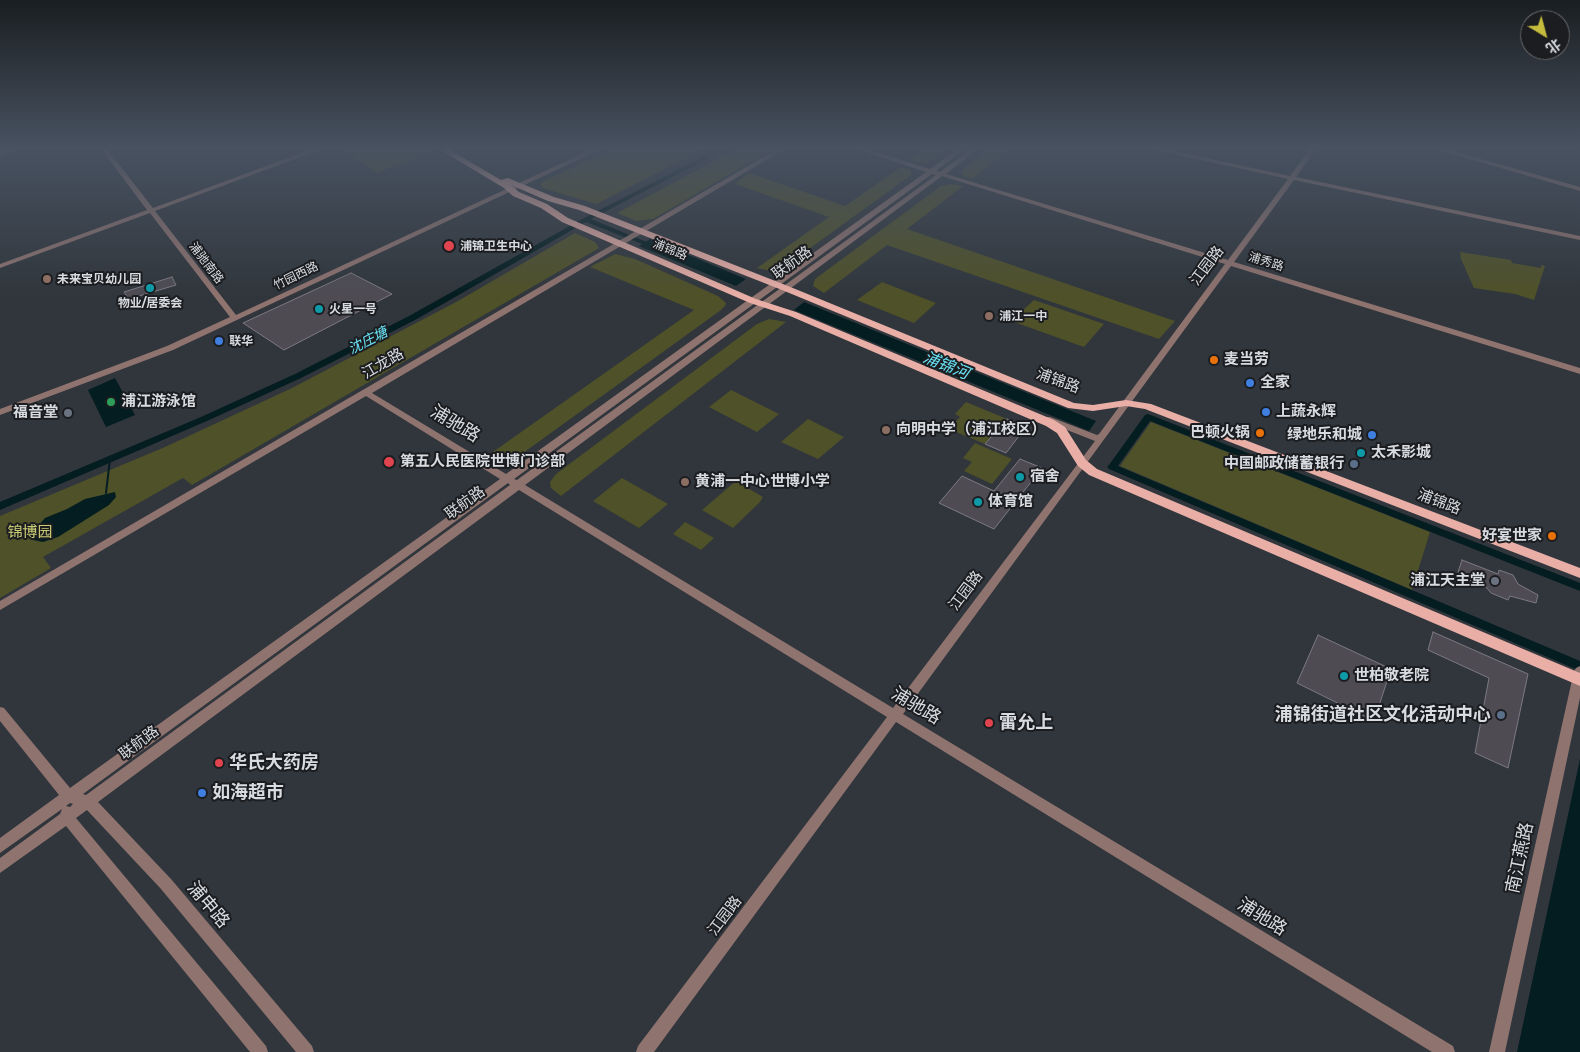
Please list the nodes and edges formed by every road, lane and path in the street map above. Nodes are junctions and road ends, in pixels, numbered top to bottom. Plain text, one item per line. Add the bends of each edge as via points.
1 (143, 198) edge
2 (184, 198) edge
3 (493, 198) edge
4 (526, 198) edge
5 (549, 198) edge
6 (698, 198) edge
7 (897, 198) edge
8 (906, 198) edge
9 (1018, 198) edge
10 (1277, 198) edge
11 (1388, 198) edge
12 (152, 210) junction
13 (640, 232) junction
14 (1580, 238) edge
15 (618, 244) junction
16 (1229, 263) junction
17 (0, 266) edge
18 (778, 288) junction
19 (761, 301) junction
20 (235, 319) junction
21 (1580, 371) edge
22 (365, 392) junction
23 (1126, 403) junction
24 (0, 412) edge
25 (1036, 416) junction
26 (1102, 437) junction
27 (1082, 463) junction
28 (508, 478) junction
29 (518, 484) junction
30 (1580, 573) edge
31 (0, 606) edge
32 (1580, 676) edge
33 (0, 712) edge
34 (894, 715) junction
35 (69, 797) junction
36 (88, 801) junction
37 (67, 817) junction
38 (0, 846) edge
39 (0, 866) edge
40 (260, 1052) edge
41 (306, 1052) edge
42 (644, 1052) edge
43 (1447, 1052) edge
44 (1497, 1052) edge

1 - 12 street, 浦驰南路
2 - 12 street
3 - 20 street, 竹园西路
4 - 15 main road, 浦锦路
5 - 13 main road, 浦锦路
6 - 13 street, 江龙路
7 - 18 street, 联航路
8 - 18 street, 联航路
9 - 16 street, 浦秀路
10 - 16 street, 江园路
11 - 14 street
12 - 17 street
12 - 20 street, 浦驰南路
13 - 15 street, 江龙路
13 - 18 main road, 浦锦路
15 - 19 main road, 浦锦路
15 - 22 street, 江龙路
16 - 21 street, 浦秀路
16 - 23 street, 江园路
18 - 19 street, 联航路
18 - 23 main road, 浦锦路 via 1072,406 1092,408
19 - 25 main road, 浦锦路
19 - 28 street, 联航路
19 - 29 street, 联航路
20 - 24 street, 竹园西路 via 170,348
22 - 28 street, 浦驰路
22 - 31 street, 江龙路
23 - 26 street, 江园路
23 - 30 main road, 浦锦路 via 1147,406
25 - 26 street, 浦锦路 via 1096,438
25 - 27 main road, 浦锦路 via 1062,430
26 - 27 street, 江园路
27 - 32 main road, 浦锦路 via 1094,472
27 - 34 street, 江园路
28 - 29 street, 浦驰路
28 - 35 street, 联航路
29 - 34 street, 浦驰路
29 - 36 street, 联航路
32 - 44 street, 南江燕路
33 - 35 street
34 - 42 street, 江园路
34 - 43 street, 浦驰路
35 - 36 street
35 - 37 street
35 - 38 street, 联航路
36 - 37 street, 联航路
36 - 41 street, 浦申路 via 166,884
37 - 39 street, 联航路
37 - 40 street

